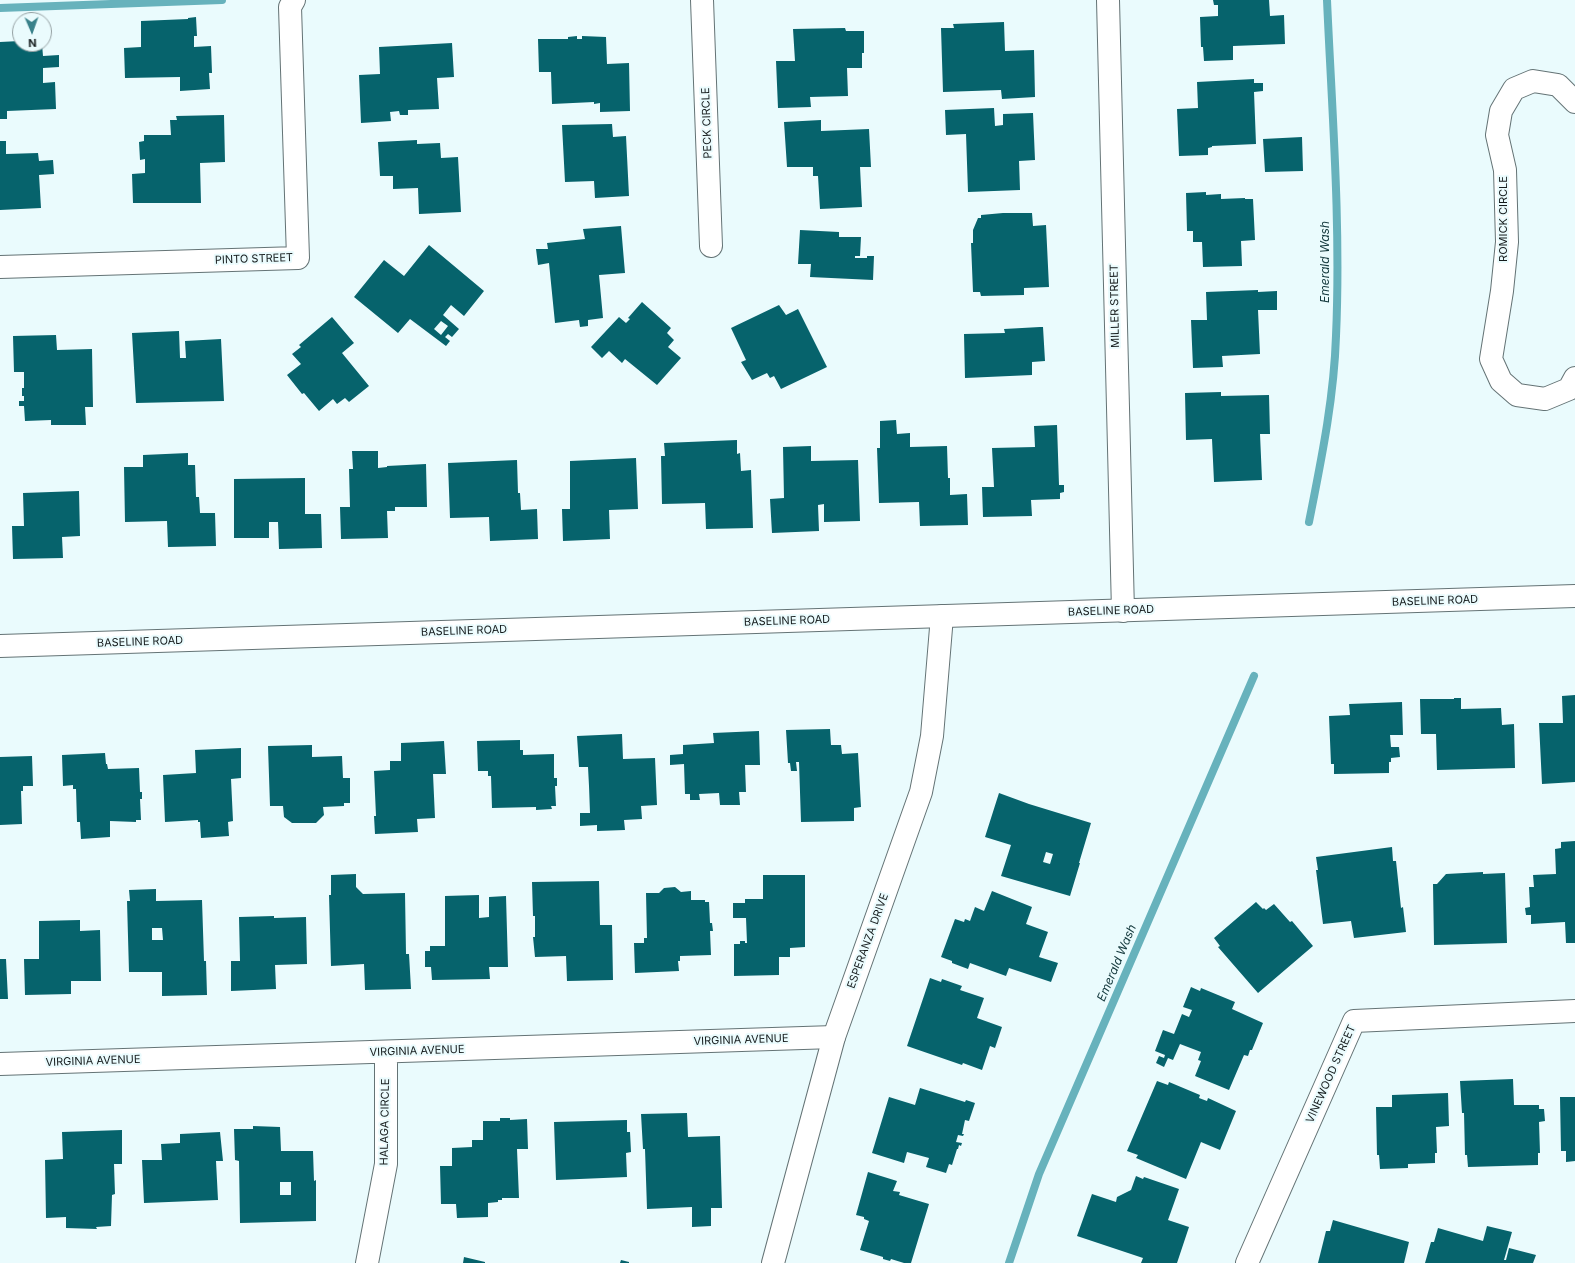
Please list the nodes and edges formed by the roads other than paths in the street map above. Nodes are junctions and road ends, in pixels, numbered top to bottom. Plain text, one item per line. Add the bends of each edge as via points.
1 (294, 0) edge
2 (702, 0) edge
3 (1108, 0) edge
4 (1575, 102) edge
5 (711, 246) dead end
6 (0, 267) edge
7 (1575, 378) edge
8 (1575, 596) edge
9 (1123, 611) junction
10 (942, 616) junction
11 (0, 646) edge
12 (1575, 1011) edge
13 (834, 1037) junction
14 (386, 1052) junction
15 (0, 1064) edge
16 (367, 1263) edge
17 (773, 1263) edge
18 (1248, 1263) edge

1 - 6 street, PINTO STREET via 290,7 298,258
2 - 5 street, PECK CIRCLE
3 - 9 street, MILLER STREET
4 - 7 street, ROMICK CIRCLE via 1558,85 1533,81 1514,90 1500,111 1497,135 1504,170 1507,242 1491,360 1501,381 1517,396 1546,399 1569,389
8 - 9 street, BASELINE ROAD
9 - 10 street, BASELINE ROAD
10 - 11 street, BASELINE ROAD
10 - 13 street, ESPERANZA DRIVE via 932,736 921,792
12 - 18 street, VINEWOOD STREET via 1354,1021
13 - 14 street, VIRGINIA AVENUE
13 - 17 street, ESPERANZA DRIVE
14 - 15 street, VIRGINIA AVENUE
14 - 16 street, HALAGA CIRCLE via 386,1164

